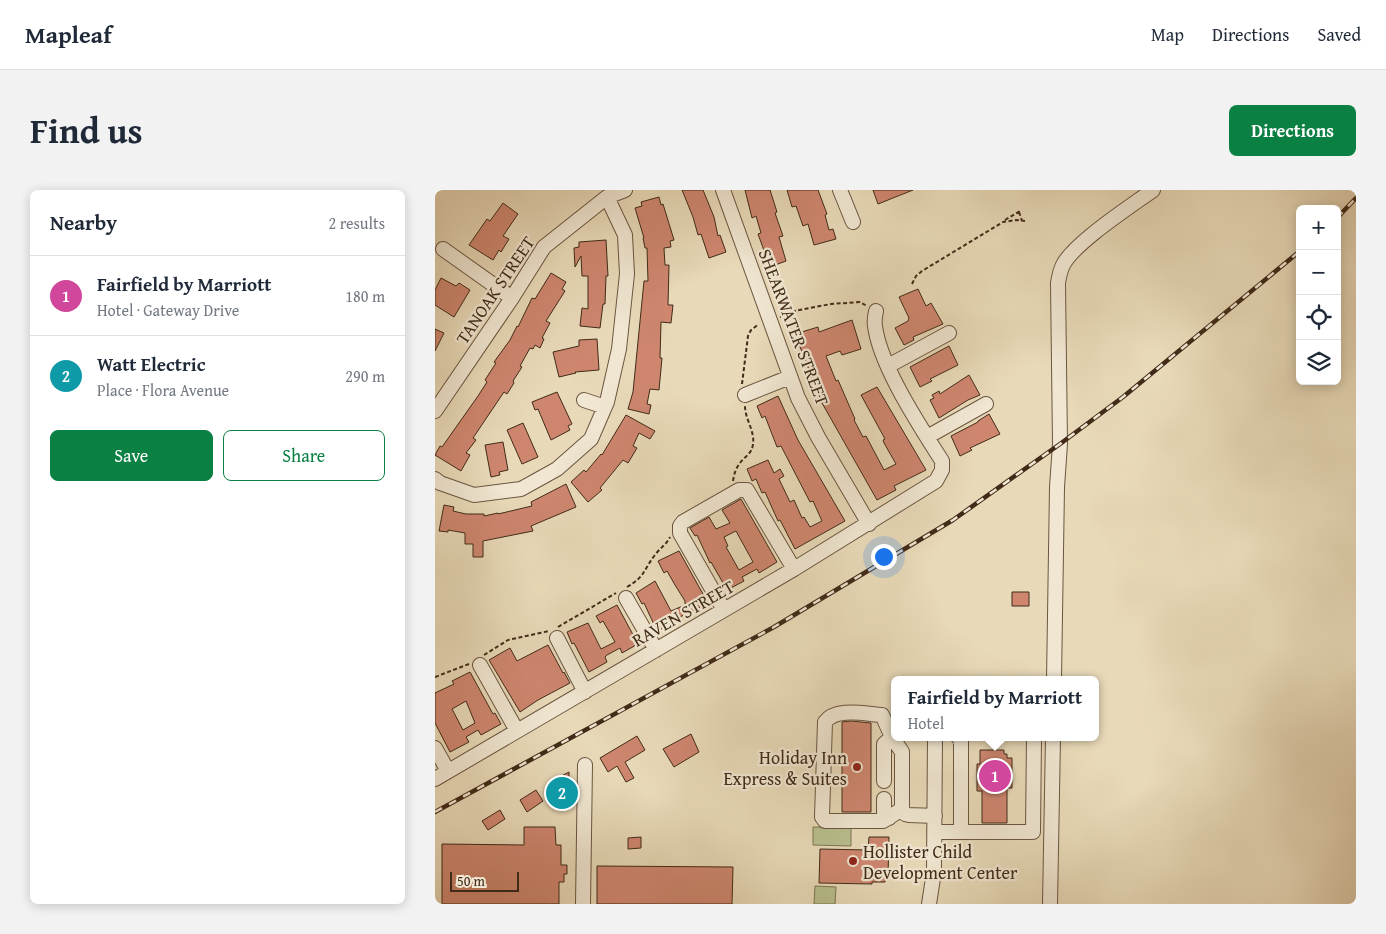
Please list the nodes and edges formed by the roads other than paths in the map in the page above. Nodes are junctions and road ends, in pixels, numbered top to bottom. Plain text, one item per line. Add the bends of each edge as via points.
1 (625, 190) edge
2 (723, 190) edge
3 (840, 190) edge
4 (1153, 190) edge
5 (607, 196) junction
6 (853, 222) dead end
7 (443, 249) dead end
8 (512, 298) junction
9 (876, 311) road end
10 (949, 333) dead end
11 (888, 366) junction
12 (791, 377) junction
13 (441, 391) edge
14 (745, 395) road end
15 (584, 400) dead end
16 (986, 404) dead end
17 (605, 407) junction
18 (435, 411) edge
19 (927, 437) junction
20 (435, 479) edge
21 (869, 524) junction
22 (794, 569) junction
23 (626, 598) dead end
24 (725, 610) junction
25 (557, 638) dead end
26 (656, 650) junction
27 (478, 661) road end
28 (1054, 676) edge
29 (585, 692) junction
30 (888, 715) edge
31 (517, 732) junction
32 (891, 732) edge
33 (891, 738) edge
34 (895, 741) edge
35 (935, 741) edge
36 (961, 741) edge
37 (1034, 741) edge
38 (1053, 741) edge
39 (435, 748) edge
40 (585, 765) dead end
41 (448, 771) junction
42 (435, 779) edge
43 (885, 780) dead end
44 (884, 799) dead end
45 (902, 809) junction
46 (935, 816) junction
47 (889, 818) junction
48 (935, 832) junction
49 (961, 832) junction
50 (583, 904) edge
51 (929, 904) edge
52 (1050, 904) edge

1 - 5 street, TANOAK STREET
2 - 12 street, SHEARWATER STREET
3 - 6 street
4 - 28 street via 1073,252 1060,272 1060,444
5 - 8 street, TANOAK STREET via 544,247
5 - 17 street via 625,235 627,274 619,349
7 - 8 street
8 - 13 street, TANOAK STREET
9 - 11 street via 874,324
10 - 11 street
11 - 19 street
12 - 14 street
12 - 21 street, SHEARWATER STREET via 818,437
13 - 18 street, TANOAK STREET
15 - 17 street
16 - 19 street
17 - 20 street via 591,439 557,469 521,489 474,495
19 - 21 street, RAVEN STREET via 942,461 942,470 936,481
21 - 22 street, RAVEN STREET
22 - 24 street, RAVEN STREET
22 - 24 street via 747,490 733,493 683,522 680,533
23 - 26 street
24 - 26 street, RAVEN STREET
25 - 29 street
26 - 29 street, RAVEN STREET
27 - 31 street
29 - 31 street, RAVEN STREET
30 - 32 street
30 - 47 street via 843,714 829,717 825,722 822,818 883,821
31 - 41 street, RAVEN STREET
33 - 43 street via 884,744
34 - 45 street via 902,752
35 - 46 street
36 - 49 street
37 - 49 street via 1033,832
38 - 52 street
39 - 41 street
40 - 50 street
41 - 42 street, RAVEN STREET
44 - 47 street via 884,813
45 - 46 street via 909,815
45 - 47 street
46 - 48 street
48 - 49 street
48 - 51 street

